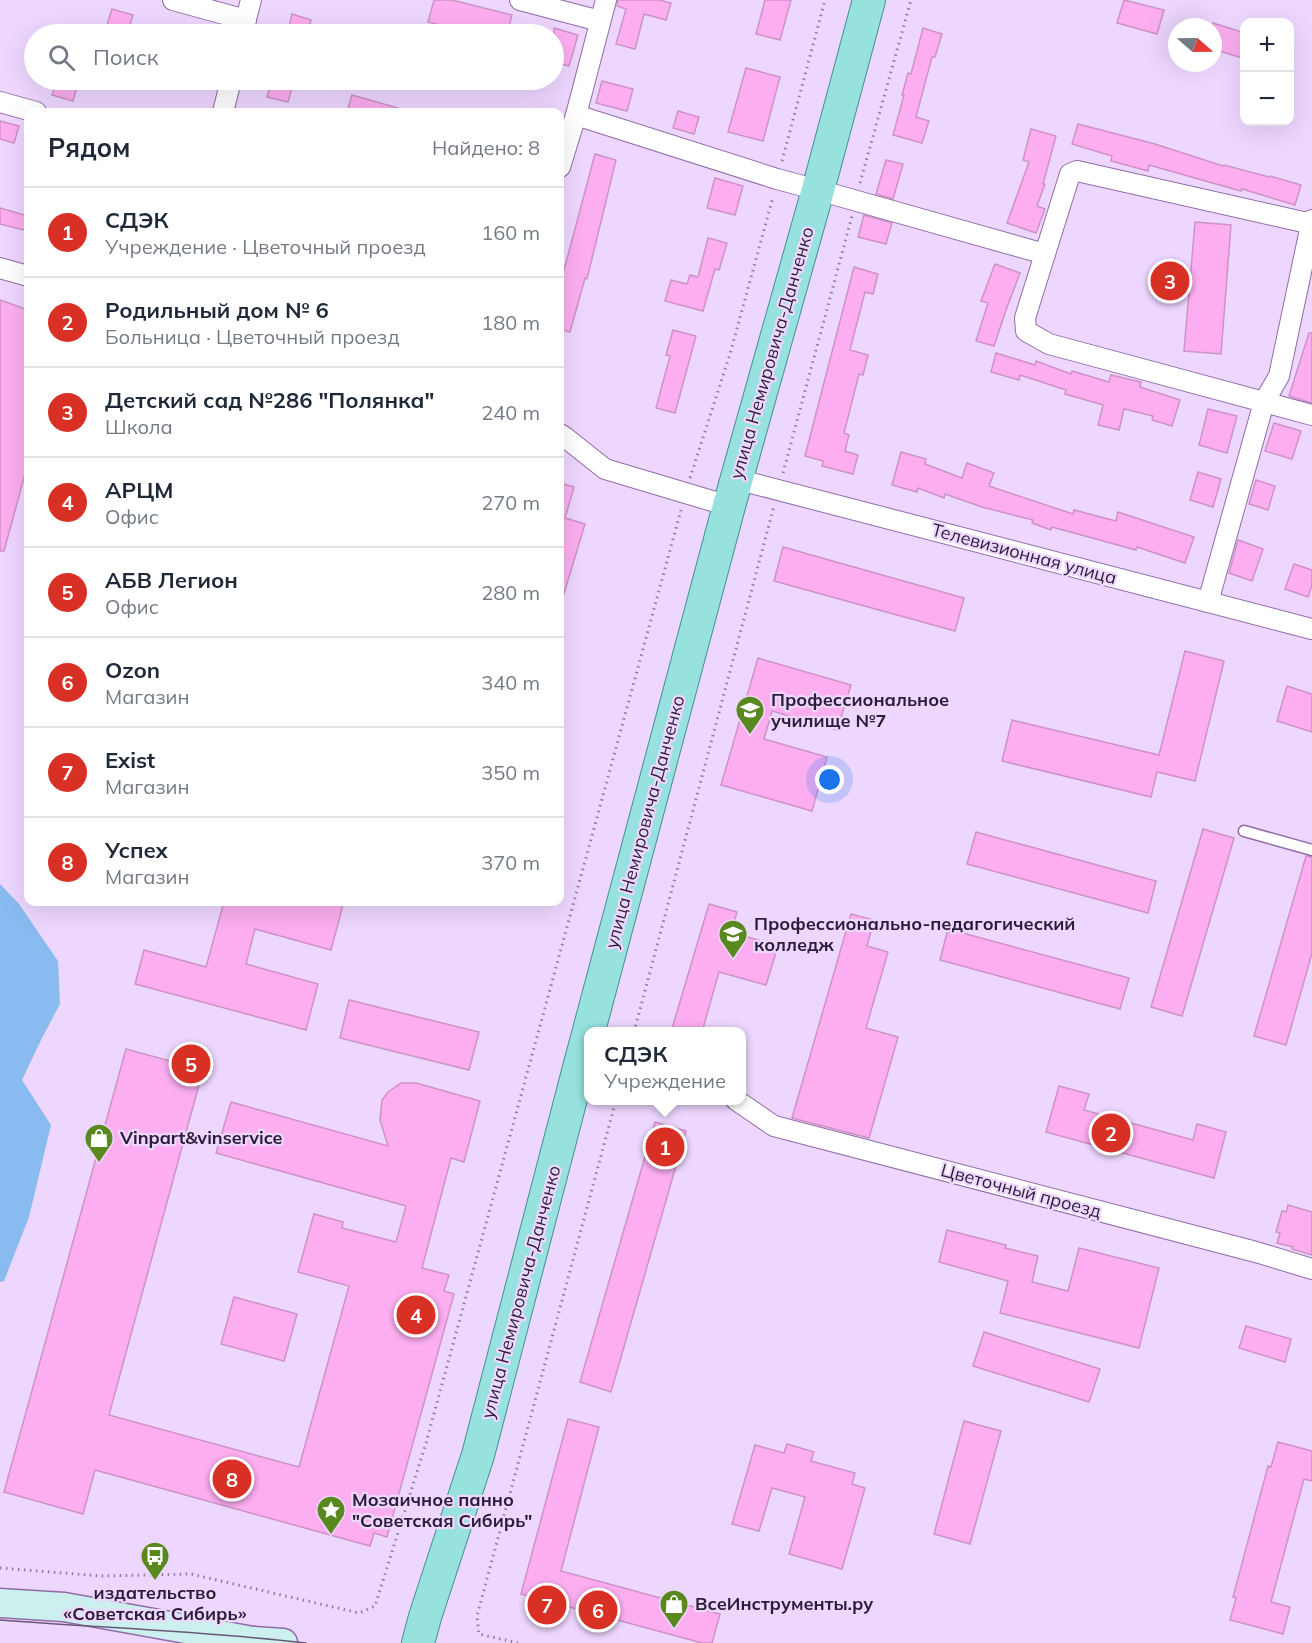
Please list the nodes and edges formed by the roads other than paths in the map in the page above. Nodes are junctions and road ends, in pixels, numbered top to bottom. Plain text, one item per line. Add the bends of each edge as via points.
1 (173, 0) edge
2 (251, 0) edge
3 (520, 0) edge
4 (606, 0) edge
5 (869, 0) edge
6 (600, 21) junction
7 (236, 24) edge
8 (245, 24) edge
9 (228, 90) edge
10 (0, 102) edge
11 (223, 108) edge
12 (24, 109) edge
13 (576, 115) junction
14 (564, 153) edge
15 (818, 189) junction
16 (1312, 222) edge
17 (1045, 254) junction
18 (0, 268) edge
19 (24, 275) edge
20 (1264, 402) junction
21 (1312, 415) edge
22 (564, 437) edge
23 (732, 492) junction
24 (1208, 602) junction
25 (1312, 629) edge
26 (1244, 831) dead end
27 (1312, 850) edge
28 (594, 1027) edge
29 (584, 1065) edge
30 (742, 1105) edge
31 (1312, 1269) edge
32 (0, 1603) edge
33 (242, 1642) edge
34 (283, 1643) edge
35 (418, 1643) edge

1 - 7 street
2 - 8 street
3 - 6 street
4 - 6 street
5 - 15 main road, улица Немировича-Данченко
6 - 13 street
9 - 11 street
10 - 12 street
13 - 14 street
13 - 15 street
15 - 17 street
15 - 23 main road, улица Немировича-Данченко
16 - 17 street via 1077,171 1070,174
16 - 20 street via 1279,376
17 - 20 street via 1025,318 1026,331 1050,344
18 - 19 street
20 - 21 street
20 - 24 street
22 - 23 street, Телевизионная улица via 605,469 686,492
23 - 24 street, Телевизионная улица via 779,490
23 - 28 main road, улица Немировича-Данченко
24 - 25 street, Телевизионная улица
26 - 27 lane
29 - 35 main road, улица Немировича-Данченко via 478,1455
30 - 31 street, Цветочный проезд via 774,1126
32 - 33 main road via 64,1607
33 - 34 main road

